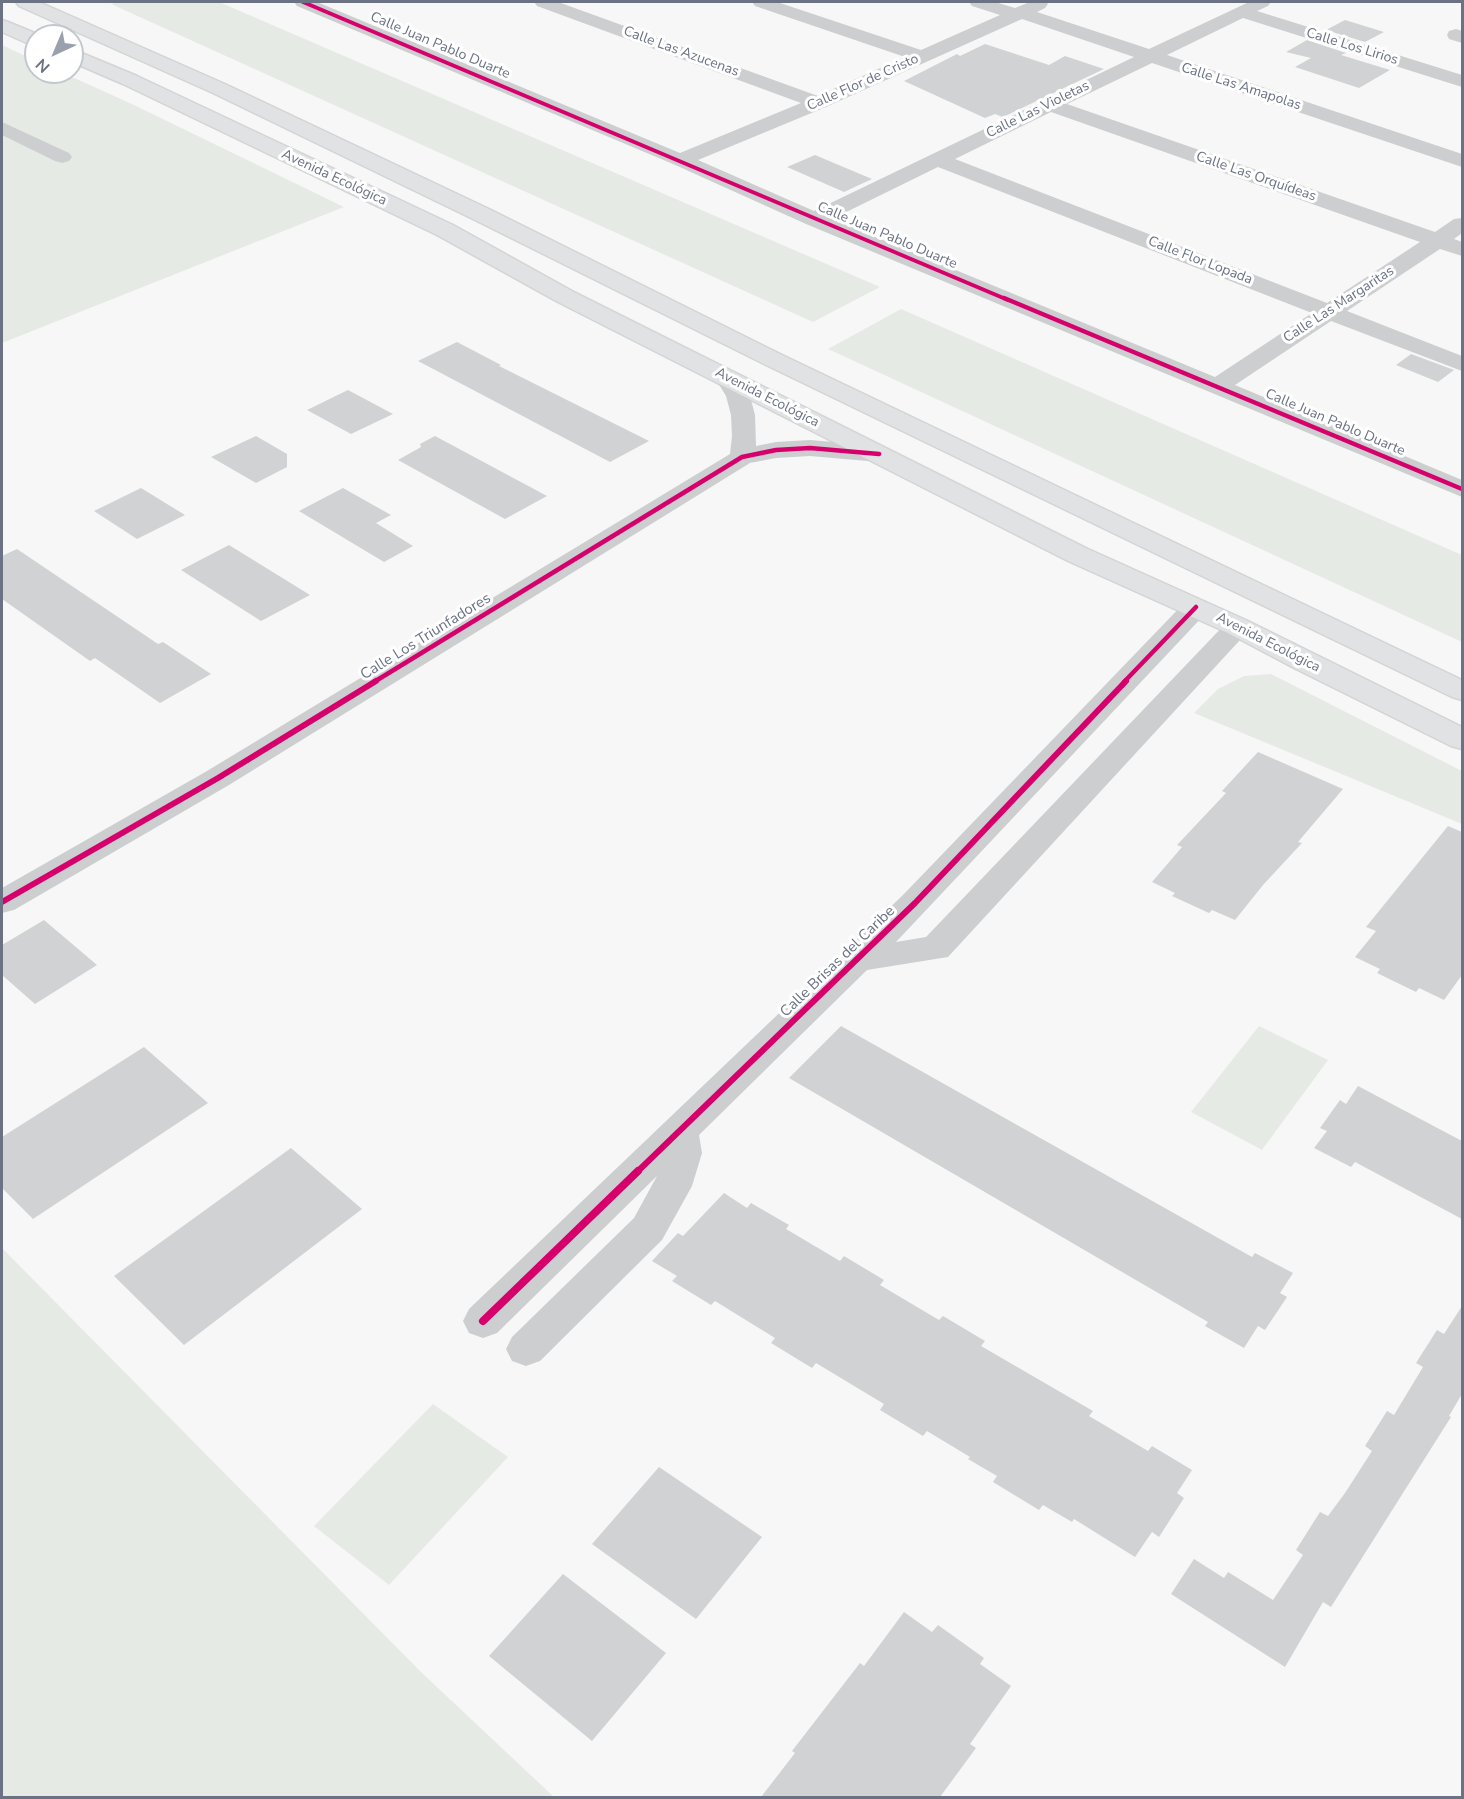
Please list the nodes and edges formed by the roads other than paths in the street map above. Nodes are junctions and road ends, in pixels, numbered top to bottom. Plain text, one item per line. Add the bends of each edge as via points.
1 (25, 2) edge
2 (303, 2) edge
3 (543, 2) edge
4 (761, 2) edge
5 (978, 2) edge
6 (1044, 2) edge
7 (1218, 2) edge
8 (1249, 8) edge
9 (1018, 13) junction
10 (2, 26) edge
11 (24, 35) edge
12 (922, 57) junction
13 (1149, 57) junction
14 (84, 60) edge
15 (1462, 81) edge
16 (819, 103) junction
17 (1050, 105) junction
18 (2, 129) edge
19 (62, 157) dead end
20 (937, 159) junction
21 (680, 160) junction
22 (1462, 161) edge
23 (814, 219) junction
24 (1462, 224) edge
25 (1438, 240) junction
26 (1462, 249) edge
27 (1329, 312) junction
28 (1462, 364) edge
29 (727, 378) junction
30 (1216, 387) junction
31 (879, 454) junction
32 (742, 458) junction
33 (1462, 489) edge
34 (1196, 607) junction
35 (1238, 627) junction
36 (1462, 691) edge
37 (1462, 739) edge
38 (2, 902) edge
39 (859, 959) junction
40 (680, 1130) junction
41 (483, 1321) dead end
42 (526, 1349) dead end

1 - 36 main road via 220,88
2 - 21 street, Calle Juan Pablo Duarte
3 - 16 street, Calle Las Azucenas
4 - 12 street
5 - 9 street, Calle Las Amapolas
6 - 9 street, Calle Flor de Cristo
7 - 8 street, Calle Los Lirios
8 - 13 street, Calle Las Violetas
8 - 15 street, Calle Los Lirios
9 - 12 street, Calle Flor de Cristo
9 - 13 street, Calle Las Amapolas
10 - 11 main road
12 - 16 street, Calle Flor de Cristo
13 - 17 street, Calle Las Violetas
13 - 22 street, Calle Las Amapolas
14 - 29 main road, Avenida Ecológica via 445,230 564,296
16 - 21 street, Calle Flor de Cristo
17 - 20 street, Calle Las Violetas
17 - 25 street, Calle Las Orquídeas
18 - 19 street
20 - 23 street, Calle Las Violetas
20 - 27 street, Calle Flor Lopada
21 - 23 street, Calle Juan Pablo Duarte
23 - 30 street, Calle Juan Pablo Duarte
24 - 25 street, Calle Las Margaritas
25 - 26 street, Calle Las Orquídeas
25 - 27 street, Calle Las Margaritas
27 - 28 street, Calle Flor Lopada
27 - 30 street, Calle Las Margaritas
29 - 31 main road, Avenida Ecológica
29 - 32 street via 743,415 746,436
30 - 33 street, Calle Juan Pablo Duarte
31 - 32 street, Calle Los Triunfadores via 810,448
31 - 34 main road, Avenida Ecológica via 1078,555
32 - 38 street, Calle Los Triunfadores via 218,778
34 - 35 main road, Avenida Ecológica
34 - 39 street, Calle Brisas del Caribe
35 - 37 main road, Avenida Ecológica
35 - 39 street, Calle Brisas del Caribe via 936,948
39 - 40 street, Calle Brisas del Caribe
40 - 41 street, Calle Brisas del Caribe
40 - 42 street via 683,1153 673,1186 648,1229

